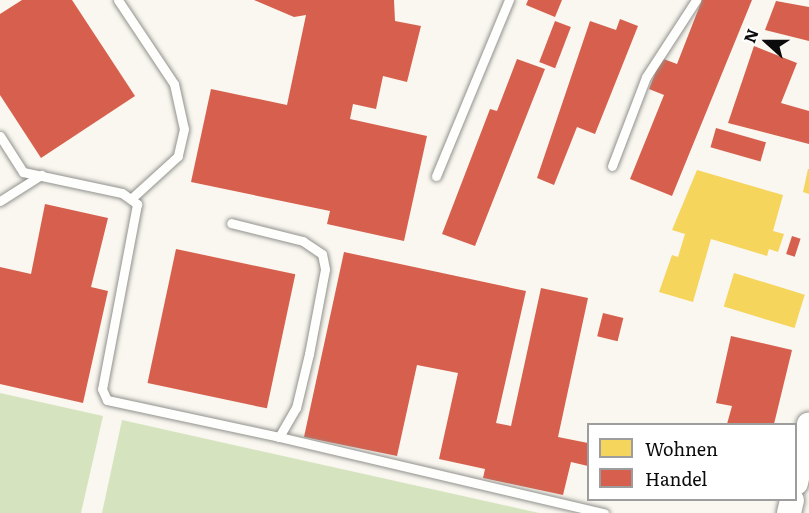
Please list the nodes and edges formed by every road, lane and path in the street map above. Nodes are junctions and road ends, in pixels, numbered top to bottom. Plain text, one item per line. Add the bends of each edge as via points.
1 (118, 0) edge
2 (509, 0) edge
3 (696, 0) edge
4 (0, 136) edge
5 (612, 166) dead end
6 (41, 175) junction
7 (436, 176) dead end
8 (133, 197) junction
9 (0, 201) edge
10 (231, 223) dead end
11 (809, 424) edge
12 (279, 437) junction
13 (797, 475) edge
14 (604, 513) edge

1 - 8 lane via 174,84 184,129 178,156
2 - 7 lane
3 - 5 lane via 651,67
4 - 6 lane via 23,172
6 - 8 lane
6 - 9 lane
8 - 12 lane via 134,235 104,394
10 - 12 lane via 303,241 322,254 325,269 309,354 296,408
11 - 13 street
12 - 14 lane

